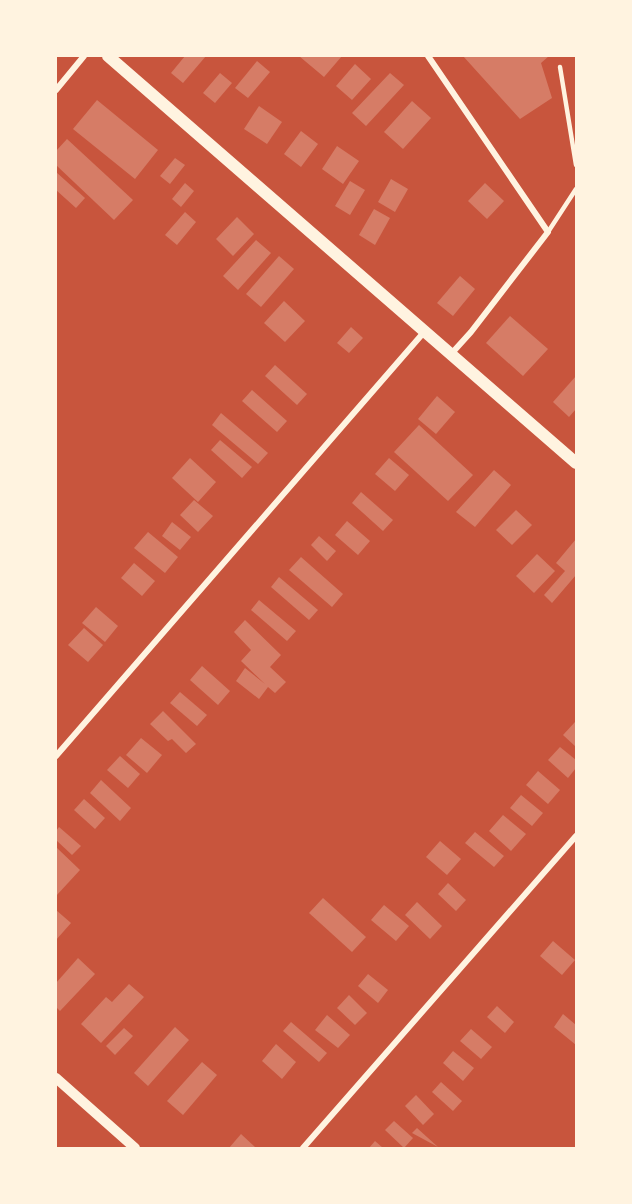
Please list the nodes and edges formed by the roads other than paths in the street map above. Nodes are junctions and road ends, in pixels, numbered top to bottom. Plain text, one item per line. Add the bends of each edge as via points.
1 (84, 56) edge
2 (108, 56) edge
3 (428, 56) edge
4 (560, 67) dead end
5 (56, 90) edge
6 (576, 165) edge
7 (576, 189) edge
8 (548, 232) junction
9 (426, 331) junction
10 (452, 353) junction
11 (576, 463) edge
12 (56, 756) edge
13 (576, 836) edge
14 (56, 1078) edge
15 (135, 1149) edge
16 (303, 1149) edge

1 - 5 street
2 - 9 main road
3 - 8 street
4 - 6 lane
7 - 8 lane
8 - 10 street
9 - 10 main road
9 - 12 street
10 - 11 main road
13 - 16 street
14 - 15 street

